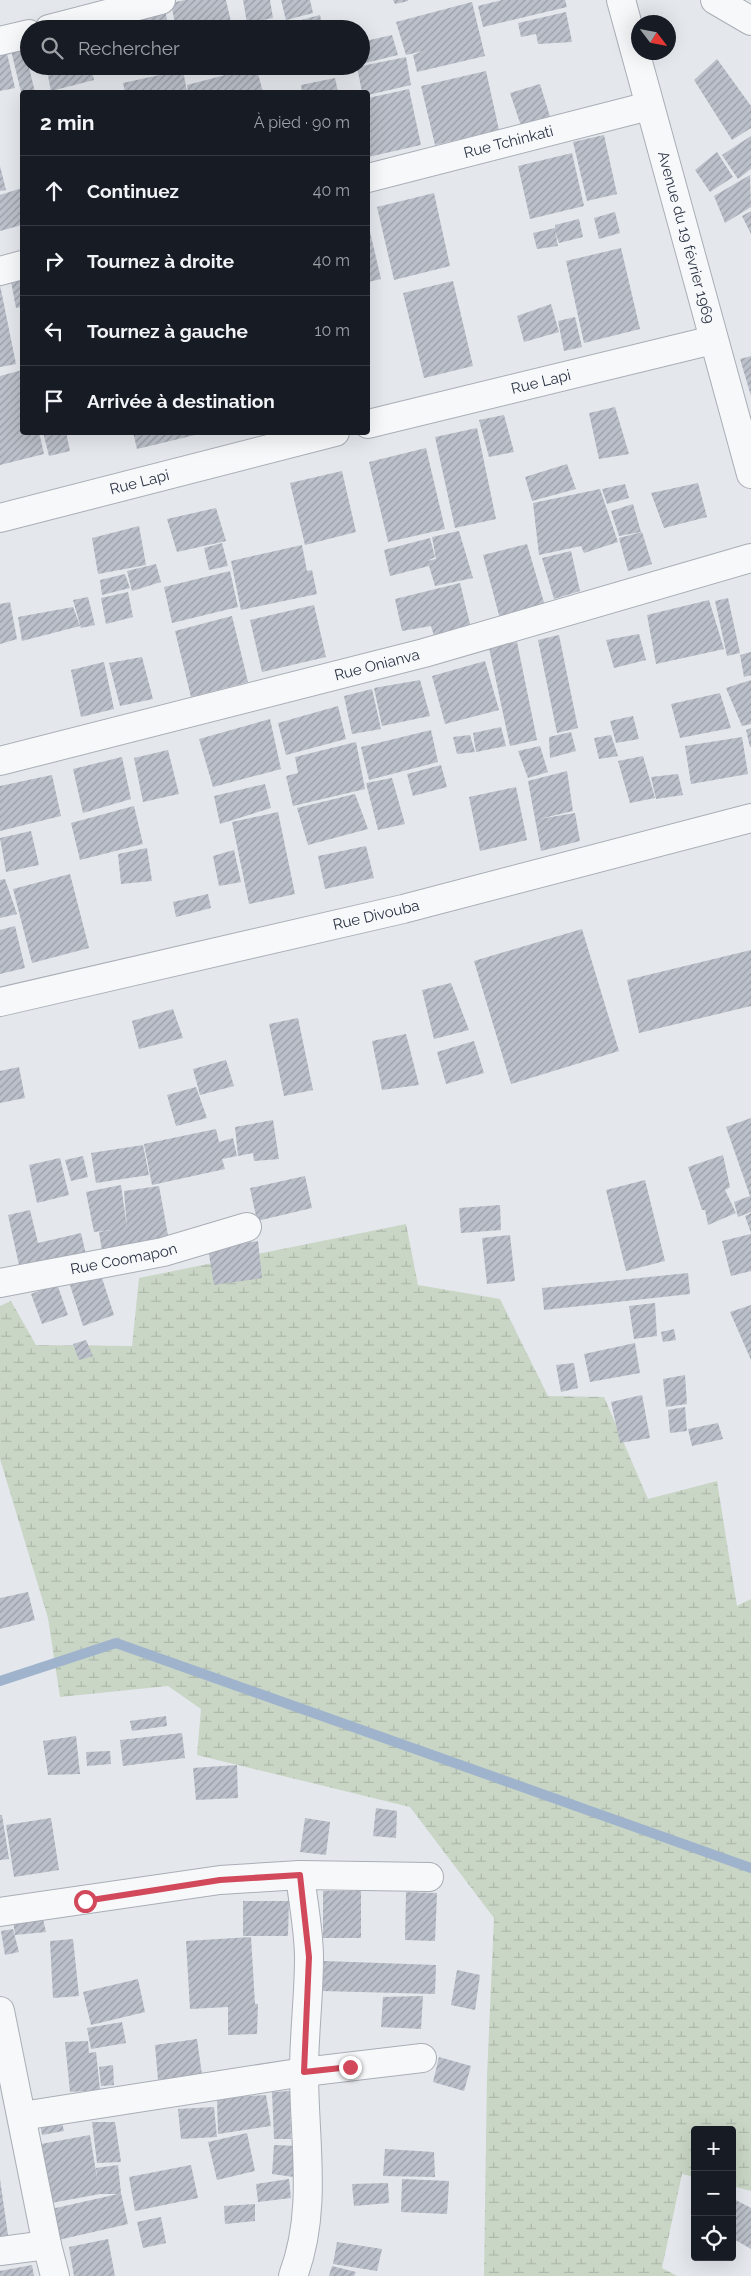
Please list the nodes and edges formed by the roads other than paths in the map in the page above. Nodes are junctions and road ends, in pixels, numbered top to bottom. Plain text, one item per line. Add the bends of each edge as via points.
1 (161, 0) edge
2 (621, 0) edge
3 (715, 0) edge
4 (84, 20) edge
5 (751, 21) edge
6 (20, 36) edge
7 (0, 41) edge
8 (649, 106) junction
9 (370, 177) edge
10 (20, 266) edge
11 (0, 271) edge
12 (713, 340) junction
13 (370, 424) edge
14 (324, 435) edge
15 (751, 474) edge
16 (0, 518) edge
17 (751, 558) edge
18 (0, 761) edge
19 (751, 818) edge
20 (0, 1002) edge
21 (247, 1228) dead end
22 (0, 1283) edge
23 (300, 1875) junction
24 (429, 1877) dead end
25 (0, 1912) edge
26 (0, 2011) edge
27 (422, 2058) dead end
28 (304, 2072) junction
29 (22, 2116) junction
30 (47, 2245) junction
31 (0, 2251) edge
32 (55, 2276) edge
33 (293, 2276) edge

1 - 4 street
2 - 8 street, Avenue du 19 février 1969
3 - 5 street
6 - 7 street
8 - 9 street, Rue Tchinkati
8 - 12 street, Avenue du 19 février 1969
10 - 11 street
12 - 13 street, Rue Lapi
12 - 15 street, Avenue du 19 février 1969
14 - 16 street, Rue Lapi
17 - 18 street, Rue Onianva via 424,653
19 - 20 street, Rue Divouba via 403,909
21 - 22 street, Rue Coomapon via 163,1252
23 - 24 street
23 - 25 street via 220,1880
23 - 28 street via 309,1957
26 - 29 street
27 - 28 street
28 - 29 street
28 - 33 street via 307,2220
29 - 30 street
30 - 31 street
30 - 32 street

